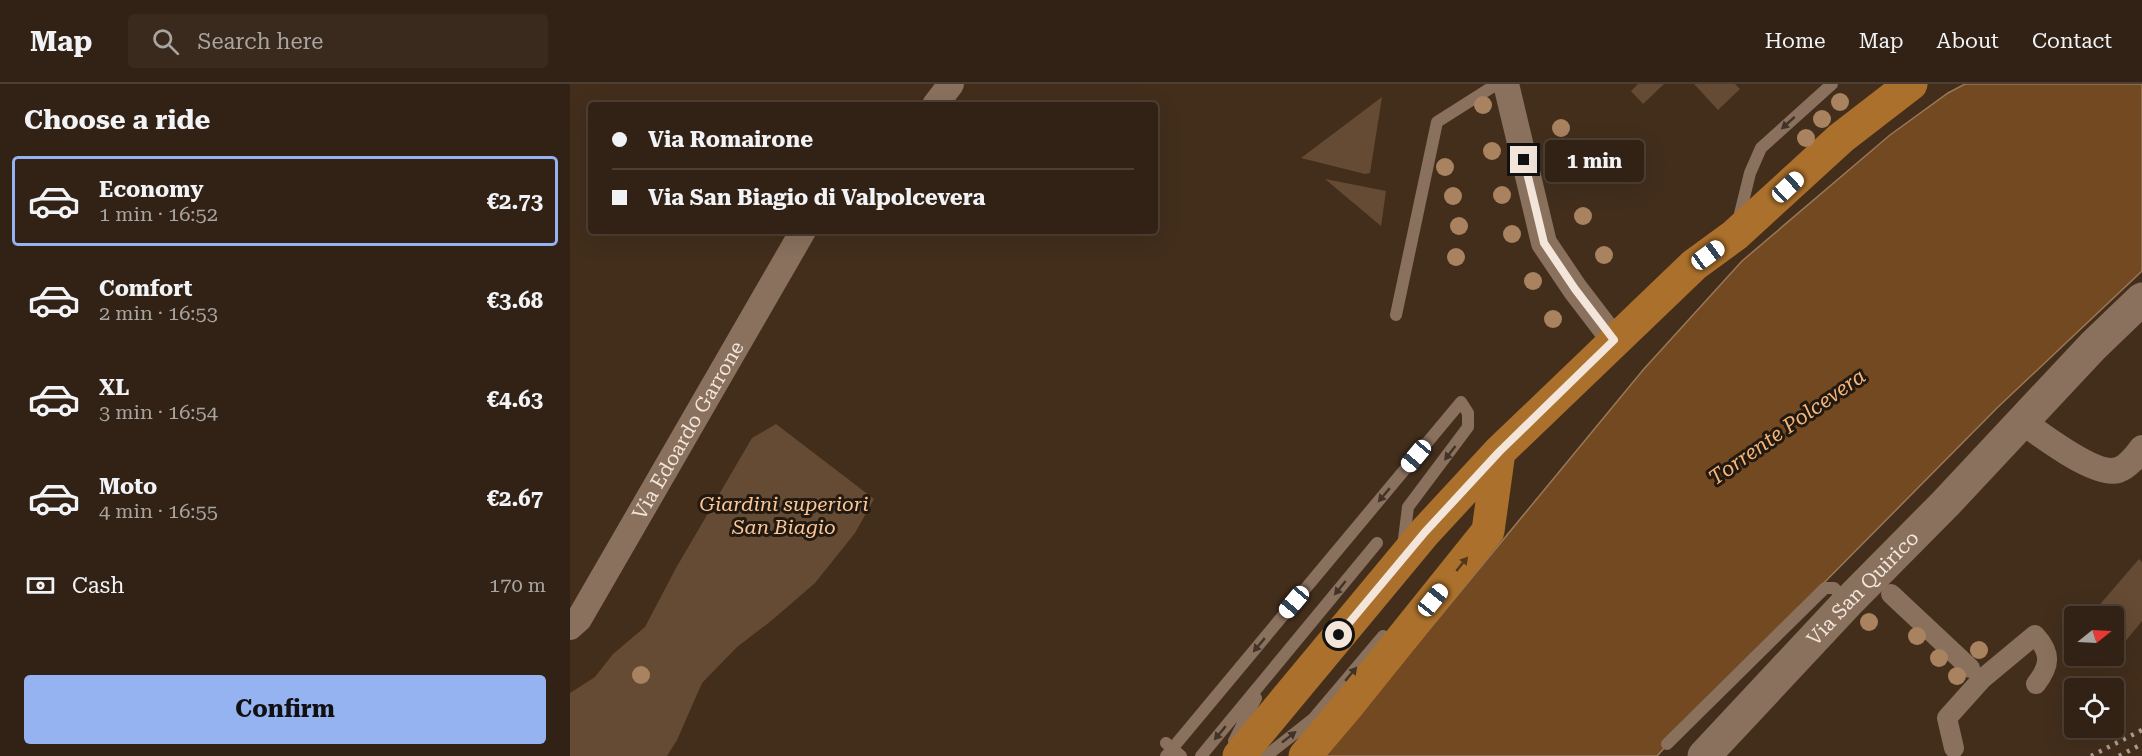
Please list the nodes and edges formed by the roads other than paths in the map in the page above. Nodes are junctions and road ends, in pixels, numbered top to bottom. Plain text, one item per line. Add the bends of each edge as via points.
1 (951, 84) edge
2 (1497, 84) edge
3 (1506, 84) edge
4 (1832, 84) edge
5 (1911, 84) edge
6 (938, 102) edge
7 (801, 234) edge
8 (1735, 235) junction
9 (2142, 300) edge
10 (1396, 315) dead end
11 (1614, 340) junction
12 (2023, 422) junction
13 (2142, 448) edge
14 (1499, 452) junction
15 (1389, 552) junction
16 (1883, 585) junction
17 (1848, 602) junction
18 (570, 627) edge
19 (1389, 630) dead end
20 (1977, 675) junction
21 (1267, 678) junction
22 (2036, 684) dead end
23 (1667, 744) dead end
24 (1954, 748) dead end
25 (1171, 751) edge
26 (1201, 756) edge
27 (1226, 756) edge
28 (1239, 756) edge
29 (1266, 756) edge
30 (1305, 756) edge
31 (1704, 756) edge

1 - 6 street
2 - 10 lane via 1437,122
3 - 11 street via 1544,243
4 -> 8 lane via 1761,148 1750,173
5 - 8 main road via 1841,138
7 - 18 street, Via Edoardo Garrone via 579,619
8 - 11 main road via 1694,266
9 - 12 main road, Via San Quirico
11 - 14 main road
12 - 13 street via 2086,463 2108,471 2124,467
12 - 16 main road, Via San Quirico
14 - 15 main road
30 -> 14 main road via 1488,531
15 -> 21 lane
15 - 25 lane via 1408,507 1468,427 1468,413 1461,402
15 - 28 main road
16 - 17 main road, Via San Quirico
16 - 20 street
17 - 23 lane via 1834,588 1825,588
17 - 31 main road, Via San Quirico
29 -> 19 lane via 1312,719
20 - 22 street via 2035,635 2044,645 2048,661
20 - 24 street via 1947,718
21 -> 26 lane
21 - 27 lane

